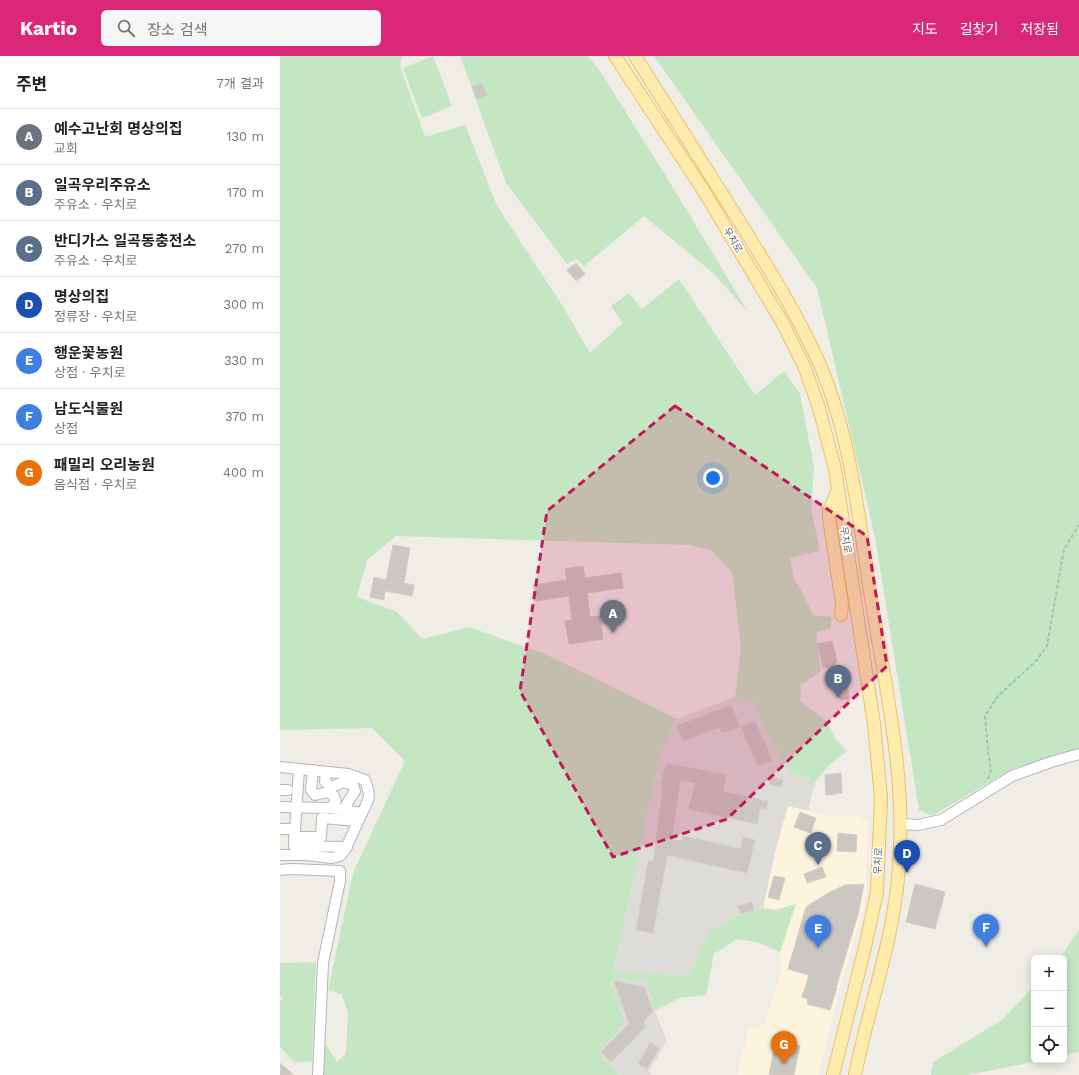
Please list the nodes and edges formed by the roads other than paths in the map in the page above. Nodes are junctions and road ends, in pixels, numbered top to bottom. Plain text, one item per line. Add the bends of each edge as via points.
1 (615, 56) edge
2 (635, 56) edge
3 (838, 490) junction
4 (841, 615) dead end
5 (1079, 754) edge
6 (280, 768) edge
7 (299, 769) junction
8 (313, 770) junction
9 (280, 772) edge
10 (326, 772) junction
11 (280, 807) edge
12 (295, 807) junction
13 (331, 808) junction
14 (344, 810) junction
15 (360, 817) junction
16 (901, 824) junction
17 (280, 829) edge
18 (294, 833) junction
19 (347, 847) junction
20 (280, 855) edge
21 (340, 856) junction
22 (280, 870) edge
23 (340, 871) junction
24 (858, 1061) junction
25 (318, 1075) edge
26 (833, 1075) edge
27 (855, 1075) edge
28 (860, 1075) edge

1 - 3 main road, 우치로 via 705,193 782,322 804,366 819,408
2 - 16 main road, 우치로 via 778,283 827,382 842,430 856,503 894,730
3 - 4 main road via 829,510 829,518 842,604
3 - 26 main road, 우치로 via 874,724 882,798 877,892
5 - 16 lane via 1012,776 941,820 918,825
6 - 7 lane
6 - 9 lane
7 - 8 lane
7 - 12 lane
8 - 10 lane
8 - 13 lane via 311,790 315,795 328,792 334,796 336,801
10 - 14 lane via 325,782 331,787 344,782 353,784 355,791
10 - 15 lane via 348,774 365,780 369,792 368,801
11 - 12 lane
12 - 13 lane
12 - 18 lane
13 - 14 lane
14 - 15 lane
15 - 18 lane via 322,818 322,837
15 - 19 lane
16 - 24 main road, 우치로 via 899,877 894,910
17 - 18 lane
18 - 19 lane via 294,846
19 - 21 lane
20 - 21 lane via 332,858
21 - 23 lane
22 - 23 lane via 291,868
23 - 25 lane via 324,963
24 - 27 main road, 우치로
24 - 28 main road via 862,1070

